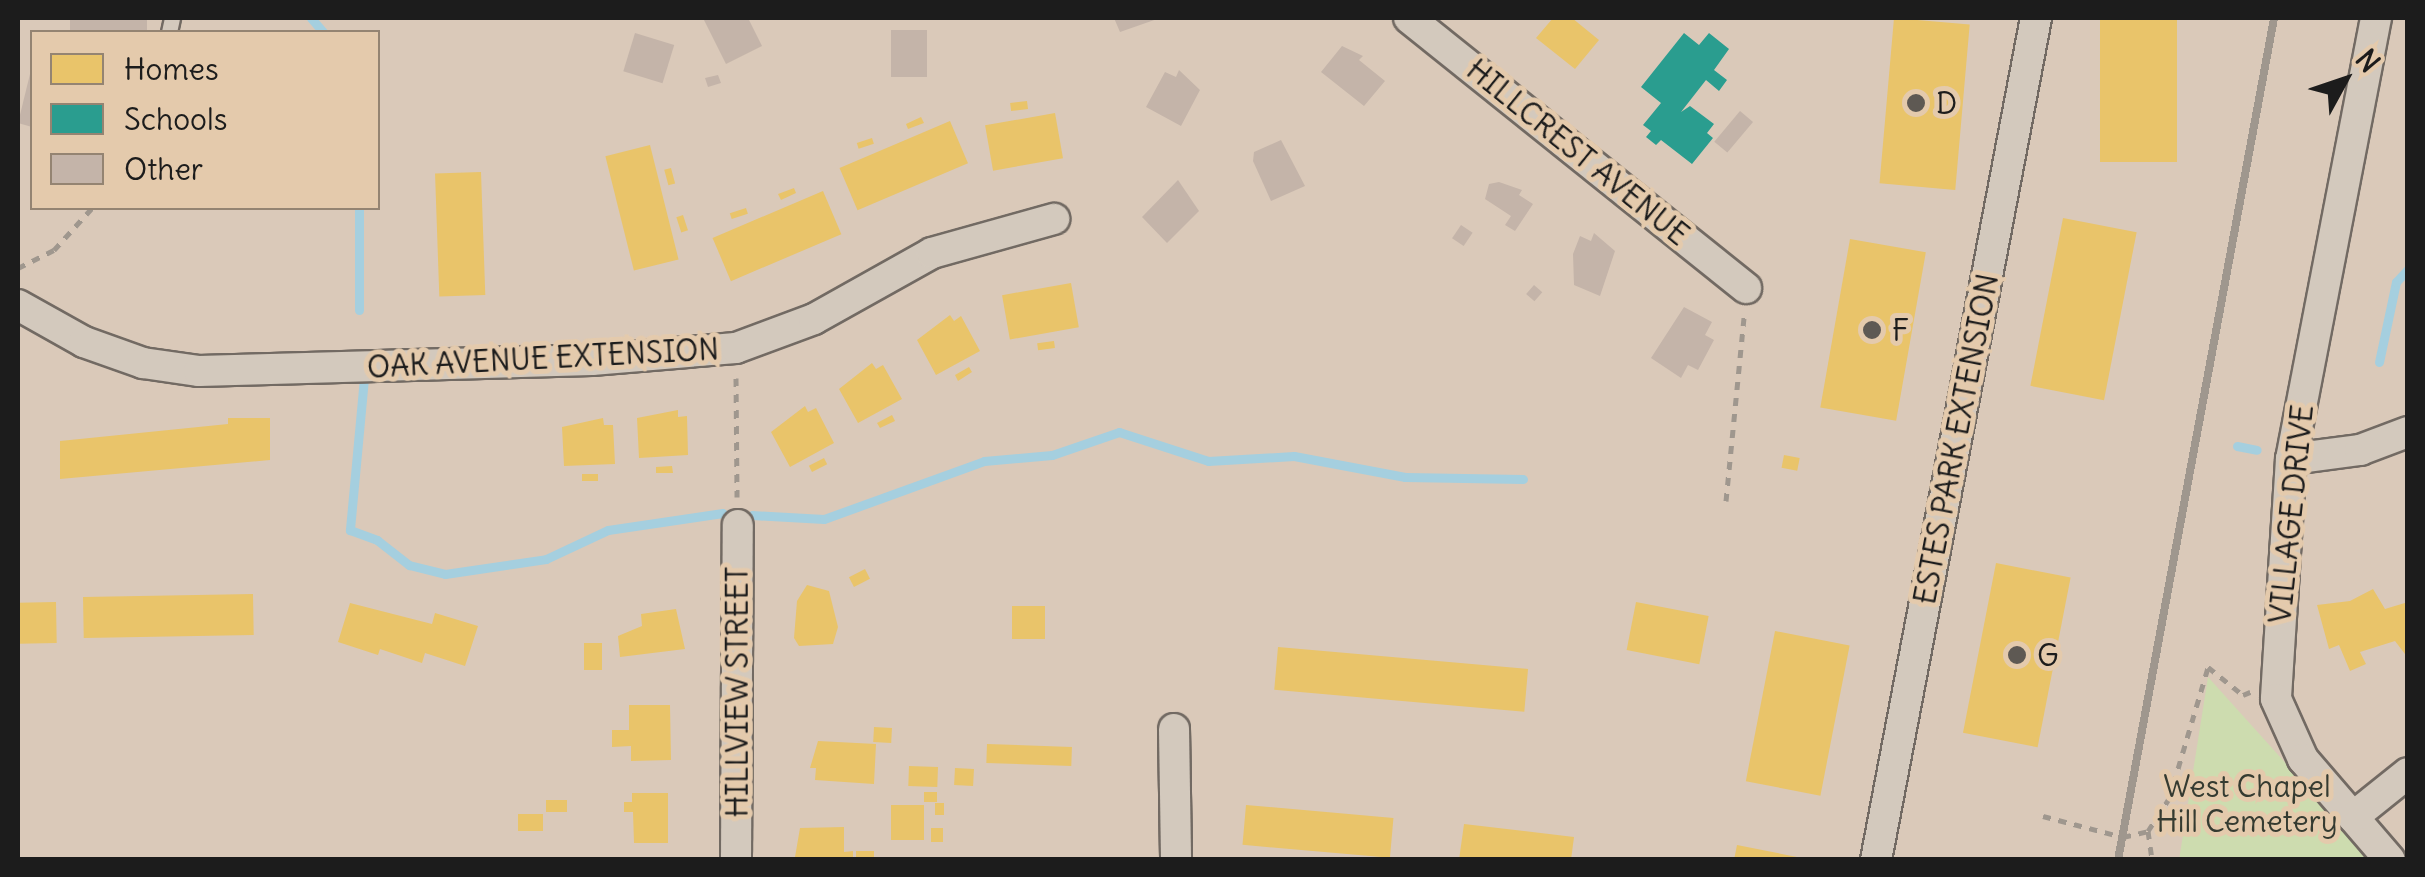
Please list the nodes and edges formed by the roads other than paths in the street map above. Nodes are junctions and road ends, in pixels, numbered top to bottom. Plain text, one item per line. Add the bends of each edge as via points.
1 (1409, 18) edge
2 (2036, 18) edge
3 (2376, 18) edge
4 (1054, 220) dead end
5 (1746, 288) road end
6 (18, 306) edge
7 (2408, 432) edge
8 (2290, 458) junction
9 (738, 524) road end
10 (1174, 729) dead end
11 (2408, 773) edge
12 (2353, 818) junction
13 (736, 860) edge
14 (1176, 860) edge
15 (1876, 860) edge
16 (2390, 860) edge

1 - 5 street, HILLCREST AVENUE
2 - 15 street, ESTES PARK EXTENSION
3 - 8 street, VILLAGE DRIVE
4 - 6 street, OAK AVENUE EXTENSION via 932,253 814,319 736,348 592,360 199,371 143,363 84,342
7 - 8 street via 2360,450
8 - 12 street, VILLAGE DRIVE via 2276,700 2302,760
9 - 13 street, HILLVIEW STREET
10 - 14 street
11 - 12 street
12 - 16 street, VILLAGE DRIVE

